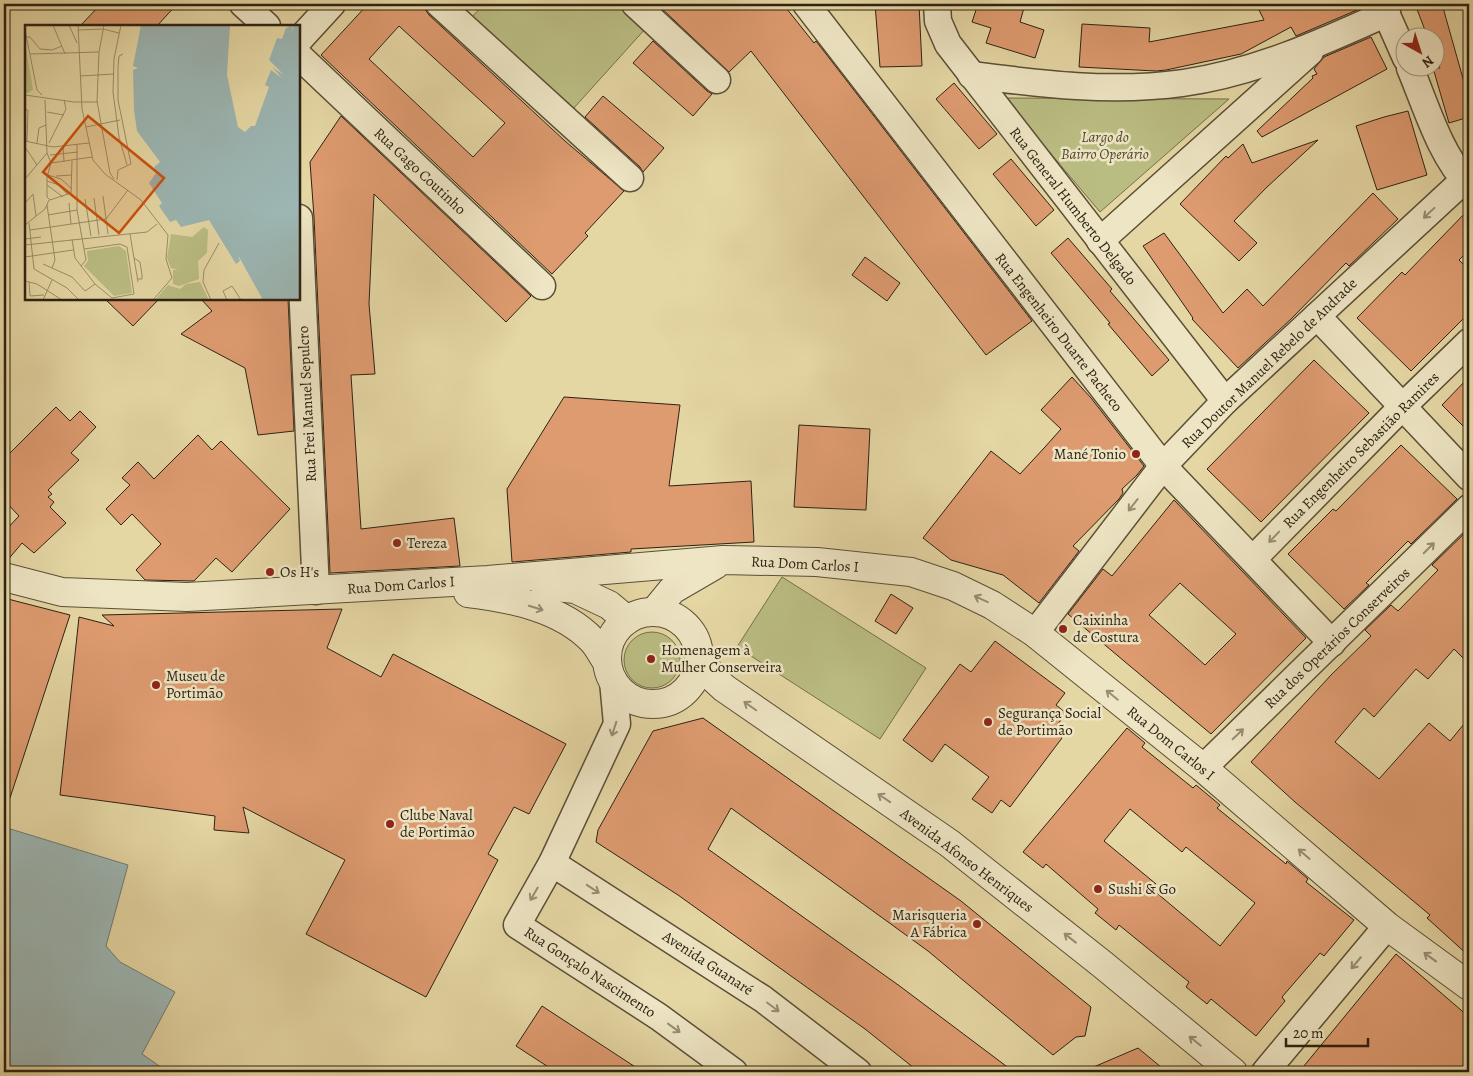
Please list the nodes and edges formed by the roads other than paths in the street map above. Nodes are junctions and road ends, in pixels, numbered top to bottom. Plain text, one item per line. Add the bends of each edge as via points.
1 (243, 4) edge
2 (332, 4) edge
3 (439, 4) edge
4 (635, 4) edge
5 (806, 4) edge
6 (937, 4) edge
7 (1384, 8) edge
8 (266, 25) edge
9 (1396, 35) edge
10 (300, 39) edge
11 (1320, 44) junction
12 (300, 57) edge
13 (971, 75) junction
14 (1414, 78) edge
15 (717, 80) dead end
16 (630, 178) dead end
17 (1467, 182) edge
18 (300, 240) edge
19 (1100, 241) junction
20 (542, 286) dead end
21 (1317, 316) junction
22 (1469, 342) edge
23 (1225, 401) junction
24 (1403, 406) junction
25 (1163, 466) junction
26 (1469, 477) edge
27 (1469, 508) edge
28 (1253, 559) junction
29 (722, 560) junction
30 (4, 577) edge
31 (488, 580) junction
32 (402, 585) junction
33 (316, 591) junction
34 (654, 612) junction
35 (627, 620) junction
36 (1035, 633) junction
37 (1332, 644) junction
38 (699, 654) junction
39 (610, 671) junction
40 (1203, 768) junction
41 (552, 863) junction
42 (1387, 926) junction
43 (1469, 986) edge
44 (734, 1072) edge
45 (858, 1072) edge
46 (1233, 1072) edge
47 (1265, 1072) edge

1 - 8 street
2 - 10 street
3 - 16 street
4 - 15 street
5 - 25 street, Rua Engenheiro Duarte Pacheco
6 - 13 street, Rua General Humberto Delgado via 942,33
7 - 9 street
7 - 11 street
11 - 13 street via 1245,70 1182,83 1118,87 1048,85
11 - 19 street
12 - 20 street, Rua Gago Coutinho
13 - 19 street, Rua General Humberto Delgado
14 - 17 street via 1444,149
17 -> 21 street, Rua Doutor Manuel Rebelo de Andrade
18 - 33 street, Rua Frei Manuel Sepulcro
19 - 23 street, Rua General Humberto Delgado
21 - 23 street, Rua Doutor Manuel Rebelo de Andrade
21 - 24 street
22 - 24 street, Rua Engenheiro Sebastião Ramires
23 - 25 street, Rua Doutor Manuel Rebelo de Andrade
24 - 26 street
24 -> 28 street, Rua Engenheiro Sebastião Ramires
25 - 28 street, Rua Engenheiro Duarte Pacheco
25 -> 36 street, Rua Doutor Manuel Rebelo de Andrade
37 -> 27 street, Rua dos Operários Conserveiros
28 - 37 street, Rua Engenheiro Duarte Pacheco
29 - 31 street, Rua Dom Carlos I
29 - 34 street via 672,590
36 -> 29 street, Rua Dom Carlos I via 992,605 953,586 911,572 817,562
30 - 33 street, Rua Dom Carlos I via 62,592 188,598
31 - 32 street, Rua Dom Carlos I
31 - 35 street via 576,589 609,605
32 - 33 street, Rua Dom Carlos I
32 -> 39 street via 503,597 545,610 574,625 593,641
34 - 35 street via 635,615
34 - 38 street via 673,616 688,628 698,644
35 - 39 street via 610,643
40 -> 36 street, Rua Dom Carlos I
40 -> 37 street, Rua dos Operários Conserveiros
38 - 39 street via 693,682 687,690 662,704 643,703 625,695
46 -> 38 street, Avenida Afonso Henriques via 949,843 724,688 711,676
39 -> 41 street, Rua Gonçalo Nascimento via 617,724
42 -> 40 street, Rua Dom Carlos I
41 -> 44 street, Rua Gonçalo Nascimento via 517,925 659,1017
41 -> 45 street, Avenida Guanaré via 763,999
43 -> 42 street, Rua Dom Carlos I
42 -> 47 street

